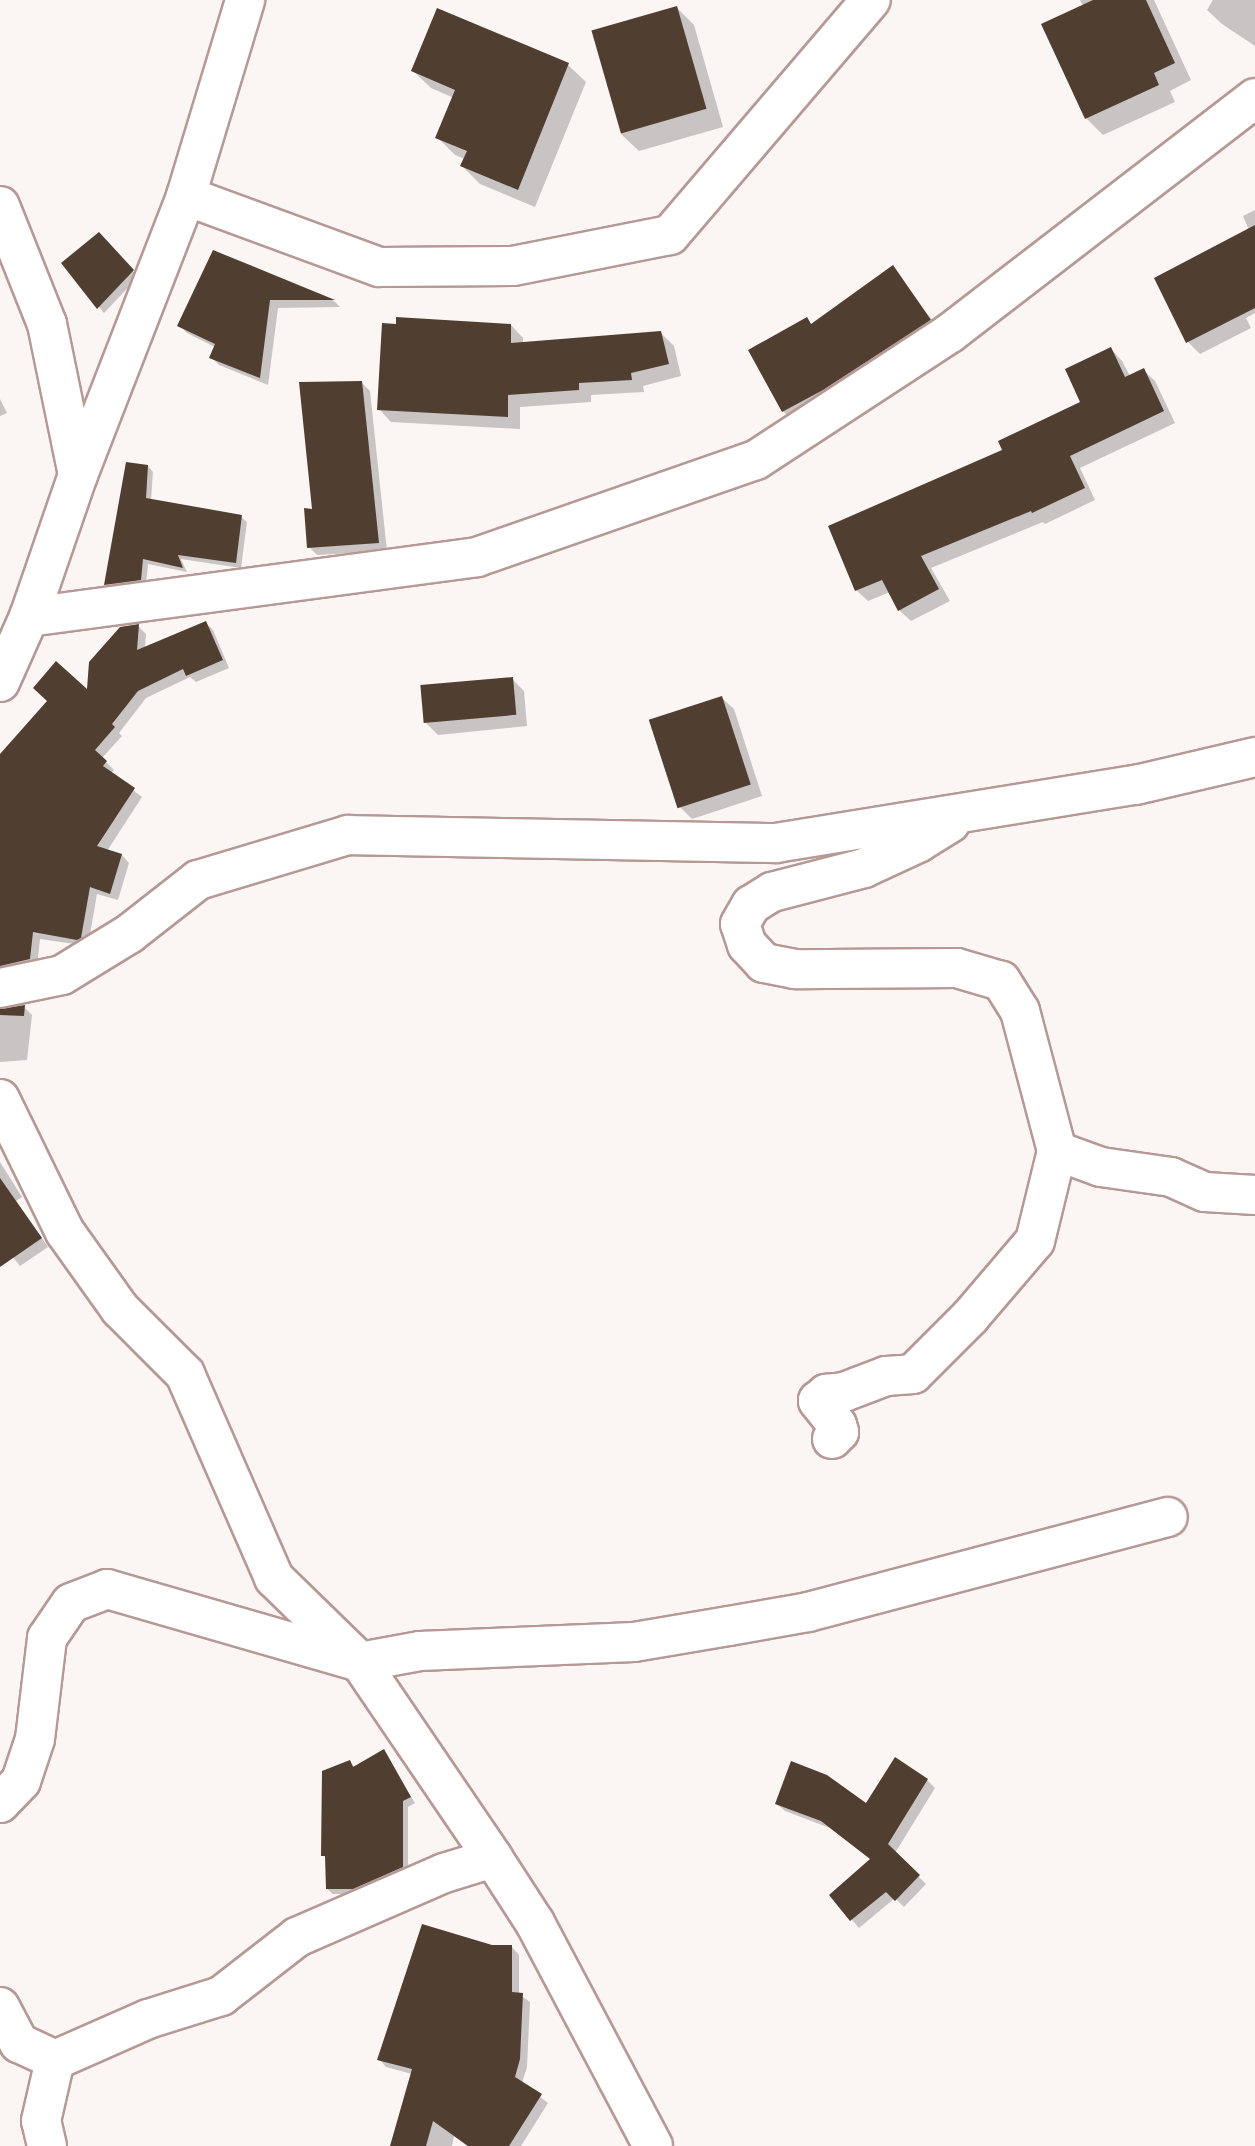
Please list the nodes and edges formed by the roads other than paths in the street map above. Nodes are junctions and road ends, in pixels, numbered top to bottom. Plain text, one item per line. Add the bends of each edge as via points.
1 (245, 0) edge
2 (871, 0) edge
3 (1255, 98) edge
4 (186, 196) junction
5 (0, 206) edge
6 (78, 475) junction
7 (29, 617) junction
8 (0, 682) edge
9 (1255, 757) edge
10 (967, 813) junction
11 (0, 988) edge
12 (0, 1099) edge
13 (1057, 1151) junction
14 (1255, 1195) edge
15 (832, 1439) dead end
16 (1168, 1517) dead end
17 (360, 1662) junction
18 (0, 1803) edge
19 (493, 1858) junction
20 (0, 2007) edge
21 (55, 2060) junction
22 (47, 2146) edge
23 (653, 2146) edge

1 - 4 street
2 - 4 street via 670,235 513,266 379,267
3 - 7 street via 950,333 755,460 477,557
4 - 6 street
5 - 6 street via 47,324
6 - 7 street
7 - 8 street
9 - 10 street via 1136,785
10 - 11 street via 776,843 348,835 198,880 130,934 62,975
10 - 13 street via 918,844 864,868 772,892 751,905 740,924 747,945 764,963 795,969 957,968 1001,981 1020,1011
12 - 17 street via 65,1232 120,1310 184,1374 274,1578
13 - 14 street via 1101,1167 1171,1177 1205,1192
13 - 15 street via 1035,1241 914,1374 886,1376 818,1401 837,1425 839,1432
16 - 17 street via 769,1619 634,1642 420,1651
17 - 18 street via 107,1589 71,1603 47,1638 36,1739 21,1781
17 - 19 street
19 - 21 street via 444,1873 298,1937 221,1996 148,2019
19 - 23 street via 535,1923
20 - 21 street via 19,2043
21 - 22 street via 41,2121

